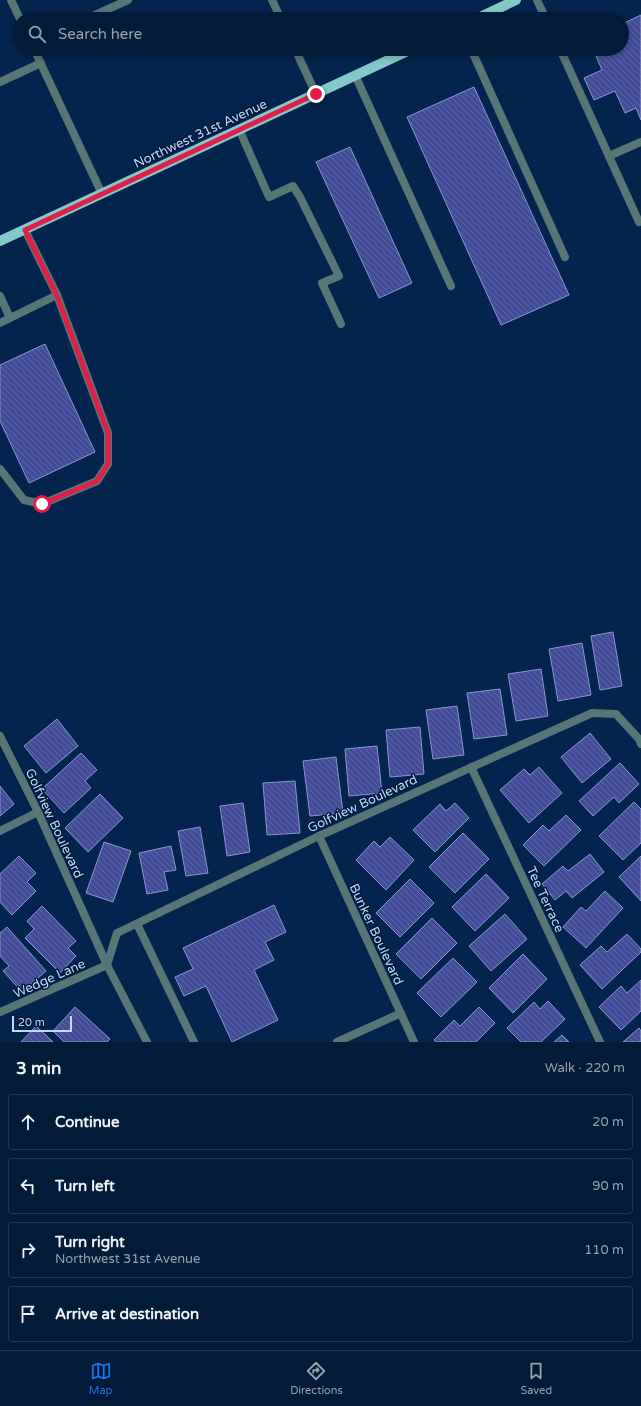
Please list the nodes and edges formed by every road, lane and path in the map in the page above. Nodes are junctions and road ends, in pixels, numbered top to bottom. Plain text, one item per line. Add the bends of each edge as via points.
1 (11, 0) edge
2 (128, 0) edge
3 (272, 0) edge
4 (516, 0) edge
5 (537, 0) edge
6 (17, 12) edge
7 (101, 12) edge
8 (277, 12) edge
9 (491, 12) edge
10 (543, 12) edge
11 (38, 56) edge
12 (298, 56) edge
13 (397, 56) edge
14 (474, 56) edge
15 (563, 56) edge
16 (41, 63) junction
17 (355, 75) junction
18 (0, 82) edge
19 (316, 94) junction
20 (239, 129) junction
21 (641, 142) edge
22 (609, 156) junction
23 (102, 194) junction
24 (641, 221) edge
25 (25, 230) junction
26 (0, 241) edge
27 (565, 257) dead end
28 (451, 286) dead end
29 (0, 296) edge
30 (57, 296) junction
31 (10, 318) junction
32 (0, 323) edge
33 (341, 324) dead end
34 (0, 469) edge
35 (0, 736) edge
36 (641, 744) edge
37 (471, 767) junction
38 (38, 812) junction
39 (0, 831) edge
40 (319, 836) junction
41 (137, 924) junction
42 (107, 965) junction
43 (0, 1012) edge
44 (401, 1014) junction
45 (147, 1042) edge
46 (194, 1042) edge
47 (337, 1042) edge
48 (414, 1042) edge
49 (600, 1042) edge

1 - 6 street
2 - 7 street
3 - 8 street
4 - 9 main road
5 - 10 street
11 - 16 street
12 - 19 street
13 - 17 main road, Northwest 31st Avenue
14 - 27 street
15 - 22 street
16 - 18 street
16 - 23 street
17 - 19 main road, Northwest 31st Avenue
17 - 28 street
19 - 20 main road, Northwest 31st Avenue
20 - 23 main road, Northwest 31st Avenue
20 - 33 street via 269,197 293,186 300,197 339,276 322,283
21 - 22 street
22 - 24 street via 639,222
23 - 25 main road, Northwest 31st Avenue
25 - 26 main road, Northwest 31st Avenue
25 - 30 street
29 - 31 street
30 - 31 street
30 - 34 street via 108,433 108,464 97,481 42,504 24,500
31 - 32 street
35 - 38 street, Golfview Boulevard
36 - 37 street, Golfview Boulevard via 616,714 592,713
37 - 40 street, Golfview Boulevard
37 - 49 street, Tee Terrace
38 - 39 street
38 - 42 street, Golfview Boulevard
40 - 41 street, Golfview Boulevard
40 - 44 street, Bunker Boulevard
41 - 42 street, Golfview Boulevard via 117,933
41 - 46 street
42 - 43 street, Wedge Lane
42 - 45 street, Golfview Boulevard
44 - 47 street
44 - 48 street, Bunker Boulevard

